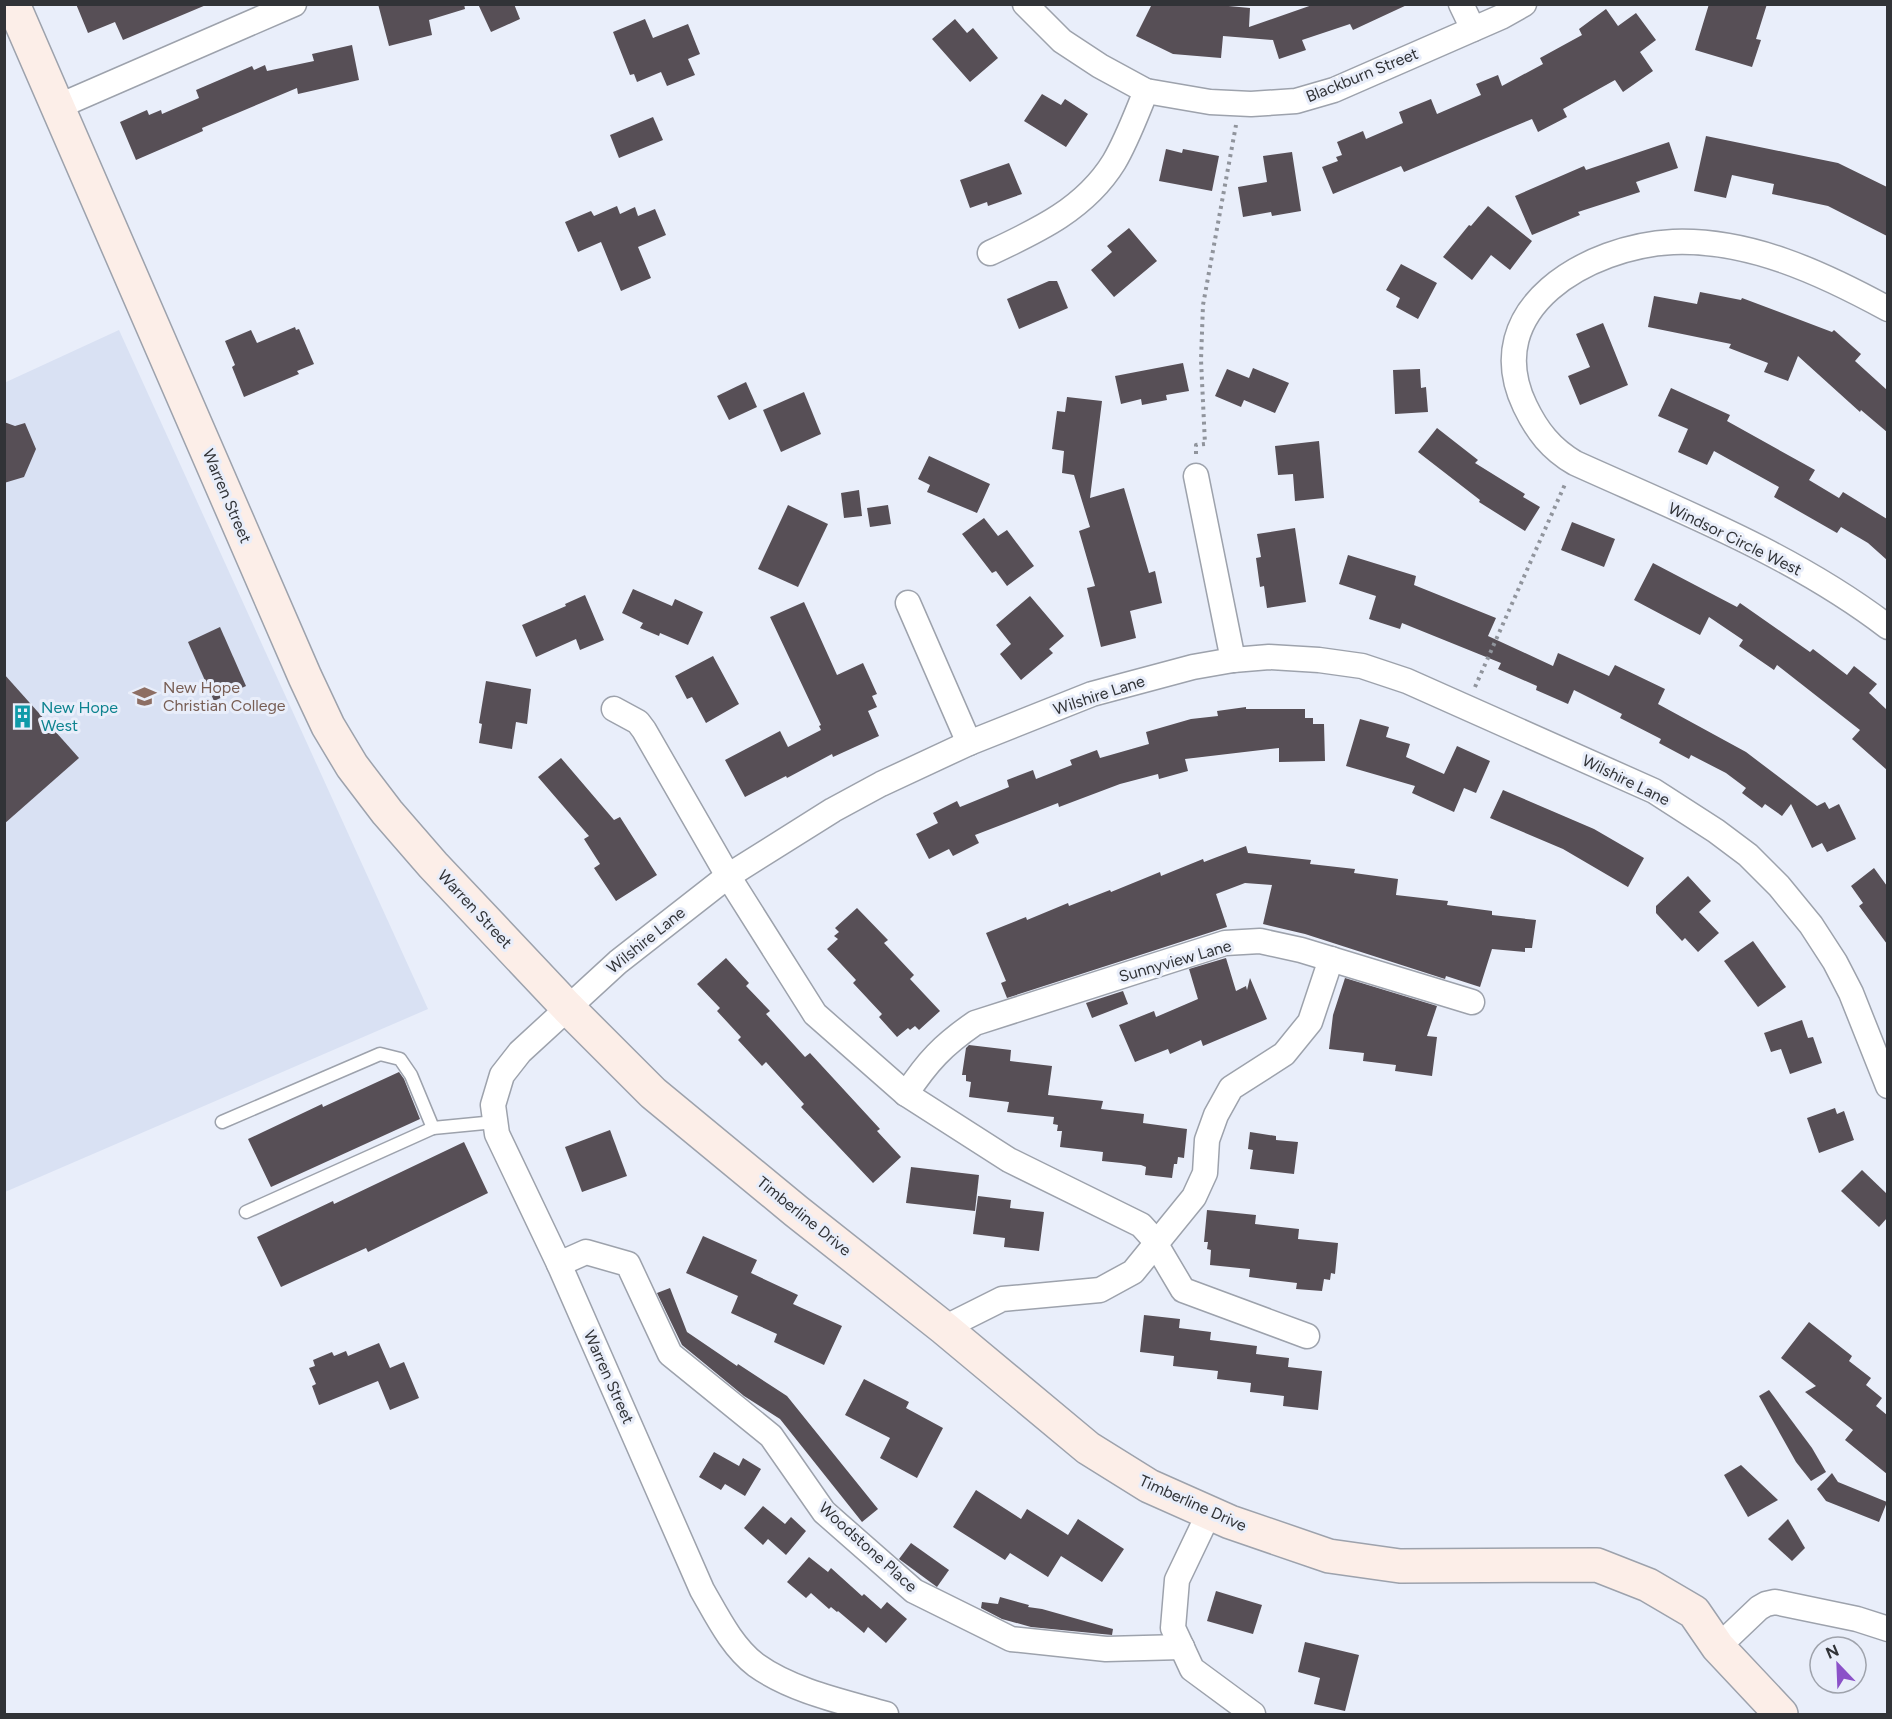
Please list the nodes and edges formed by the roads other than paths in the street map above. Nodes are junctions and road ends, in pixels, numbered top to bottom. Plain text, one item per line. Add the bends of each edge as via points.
1 (13, 4) edge
2 (294, 4) edge
3 (1025, 4) edge
4 (1461, 4) edge
5 (1524, 4) edge
6 (1473, 29) junction
7 (1146, 91) junction
8 (57, 106) junction
9 (990, 254) dead end
10 (1887, 309) edge
11 (1196, 476) road end
12 (908, 603) dead end
13 (1887, 627) edge
14 (1233, 660) junction
15 (614, 709) dead end
16 (969, 743) junction
17 (728, 876) junction
18 (1331, 959) junction
19 (1472, 1002) dead end
20 (567, 1007) junction
21 (1887, 1086) edge
22 (906, 1094) junction
23 (222, 1122) dead end
24 (495, 1122) junction
25 (433, 1128) junction
26 (246, 1212) dead end
27 (1155, 1244) junction
28 (559, 1264) junction
29 (944, 1328) junction
30 (1307, 1336) dead end
31 (1209, 1513) junction
32 (1887, 1629) edge
33 (1182, 1647) junction
34 (1718, 1647) junction
35 (886, 1714) edge
36 (1252, 1714) edge
37 (1781, 1714) edge

1 - 8 street, Warren Street
2 - 8 street
3 - 7 street, Blackburn Street via 1062,42
4 - 6 street
5 - 6 street, Blackburn Street
6 - 7 street, Blackburn Street via 1334,90 1296,101 1209,102
7 - 9 street via 1113,164 1085,198 1038,230
8 - 20 street, Warren Street via 328,726 387,812
10 - 13 street, Windsor Circle West via 1804,268 1736,248 1711,243 1650,245 1586,265 1540,297 1528,312 1514,345 1513,363 1529,415 1549,445 1560,454 1767,552 1824,584
11 - 14 street
12 - 16 street
14 - 16 street, Wilshire Lane via 1092,694
14 - 21 street, Wilshire Lane via 1319,660 1362,666 1407,681 1654,791 1716,831 1748,855 1811,925 1851,993
15 - 17 street via 638,722 644,730
16 - 17 street, Wilshire Lane via 833,810
17 - 20 street, Wilshire Lane
17 - 22 street via 815,1014
18 - 19 street, Sunnyview Lane
18 - 22 street, Sunnyview Lane via 1260,941 1225,944 1170,961 975,1023 948,1042 923,1068
18 - 27 street via 1310,1022 1284,1054 1231,1088 1207,1140 1205,1173 1194,1197
20 - 24 street, Warren Street via 502,1075 494,1105
20 - 29 street, Timberline Drive via 653,1093
22 - 27 street via 1009,1160 1141,1225
23 - 25 lane via 380,1054 400,1059 411,1075
24 - 25 lane
24 - 28 street, Warren Street via 496,1134
25 - 26 lane
27 - 29 street via 1133,1272 1100,1290 1002,1299
27 - 30 street via 1183,1290
28 - 33 street, Woodstone Place via 586,1252 628,1264 670,1354 771,1436 824,1512 914,1591 1011,1639 1106,1649
28 - 35 street, Warren Street via 702,1590 727,1633 756,1665 797,1687
29 - 31 street, Timberline Drive via 1088,1448 1149,1486
31 - 33 street via 1177,1580 1173,1628
31 - 34 street, Timberline Drive via 1329,1556 1400,1566 1597,1565 1648,1585 1694,1612
32 - 34 street via 1775,1602 1759,1608
33 - 36 street via 1192,1670
34 - 37 street, Timberline Drive

